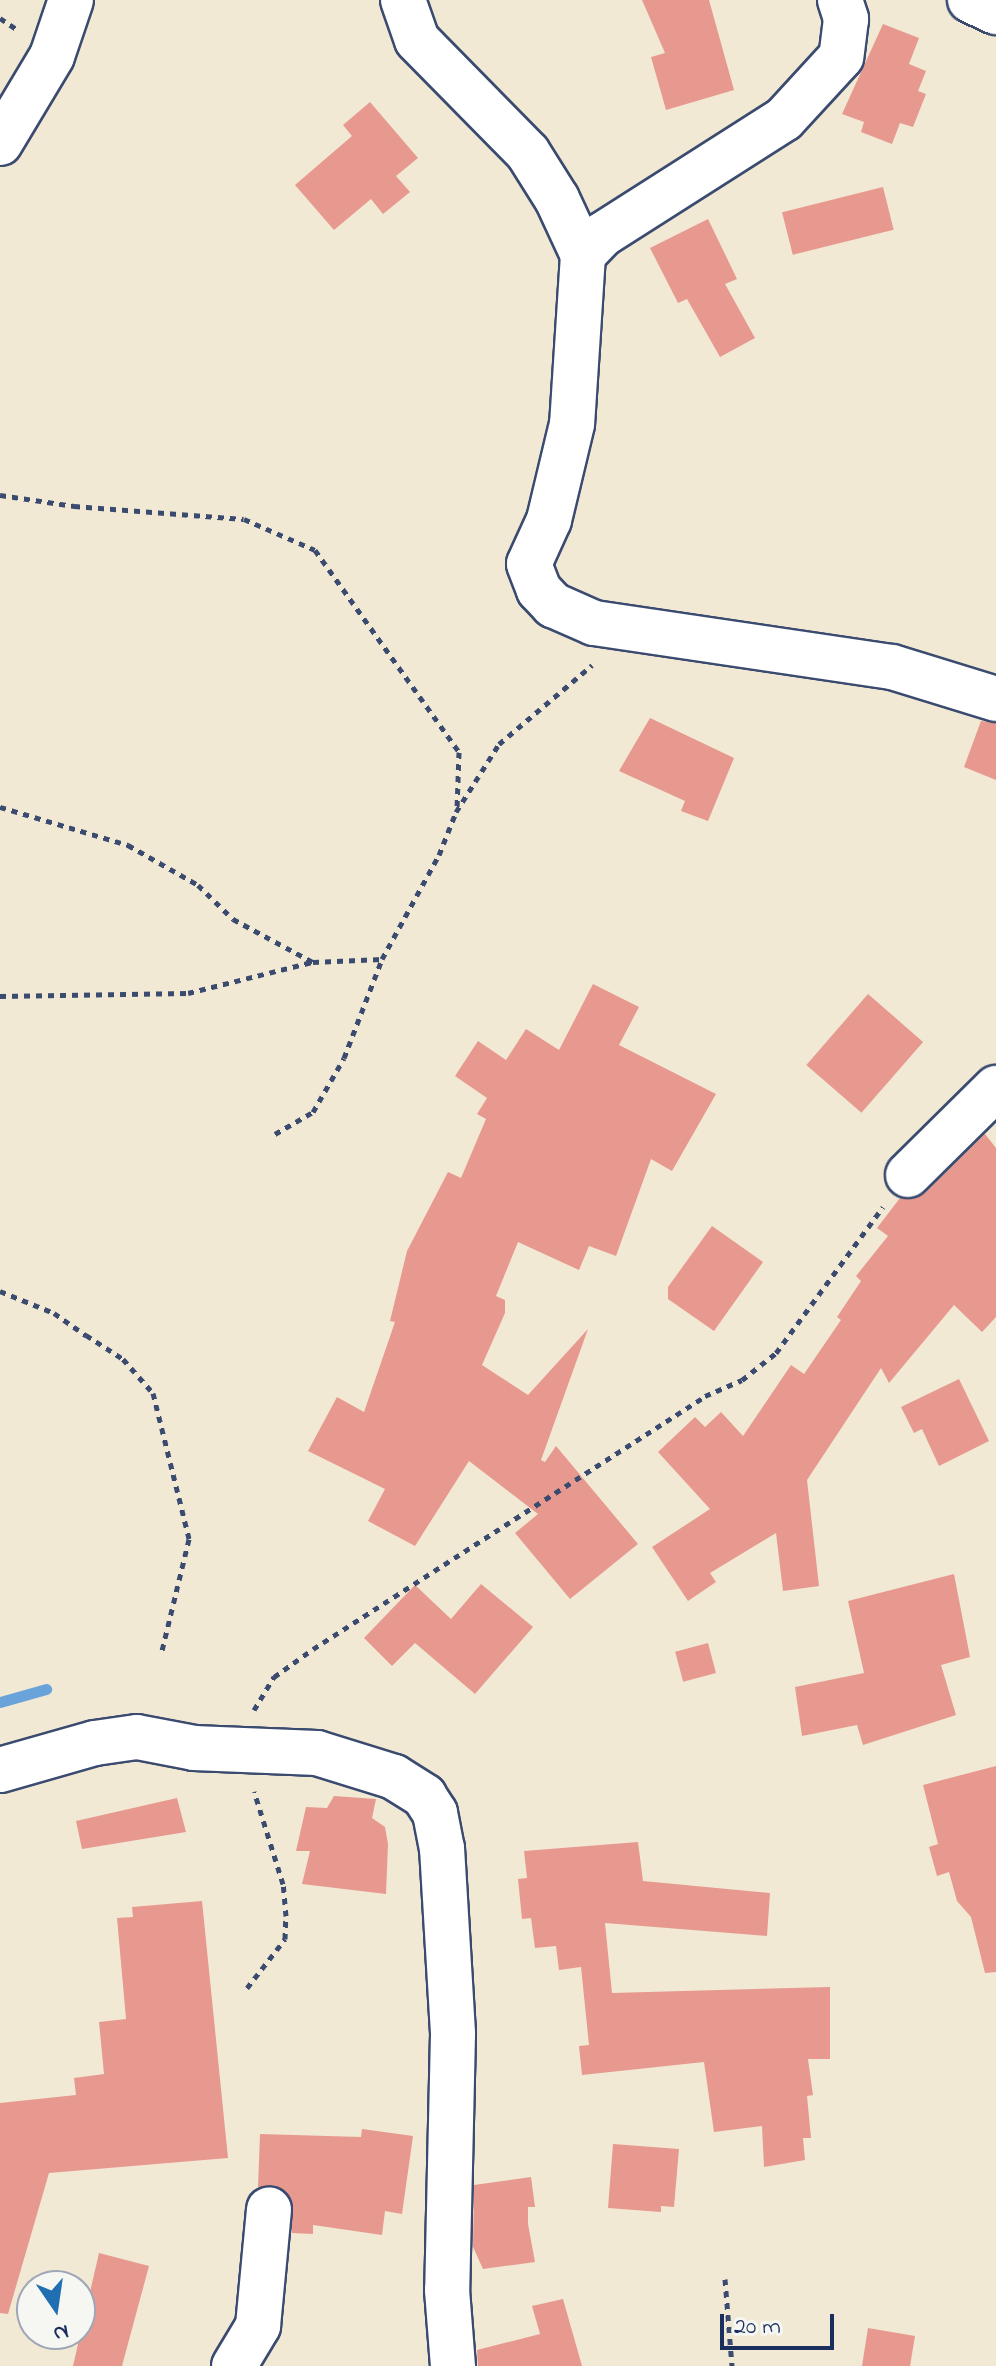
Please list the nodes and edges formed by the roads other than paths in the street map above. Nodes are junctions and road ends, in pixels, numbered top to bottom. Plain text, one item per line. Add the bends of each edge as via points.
1 (71, 0) edge
2 (403, 0) edge
3 (840, 0) edge
4 (970, 0) edge
5 (996, 12) edge
6 (0, 143) edge
7 (583, 255) junction
8 (996, 699) edge
9 (996, 1088) edge
10 (908, 1175) road end
11 (0, 1770) edge
12 (269, 2210) dead end
13 (234, 2366) edge
14 (453, 2366) edge

1 - 6 street via 52,56
2 - 7 street via 417,40 528,153
3 - 7 street via 846,19 841,57 784,119 602,235
4 - 5 street
7 - 8 street via 572,424 549,520 529,564 539,590 553,605 594,623 892,667
9 - 10 street
11 - 14 street via 95,1743 137,1737 194,1748 317,1753 359,1764 424,1796 435,1813 442,1848 453,2034 447,2290
12 - 13 street via 258,2326

